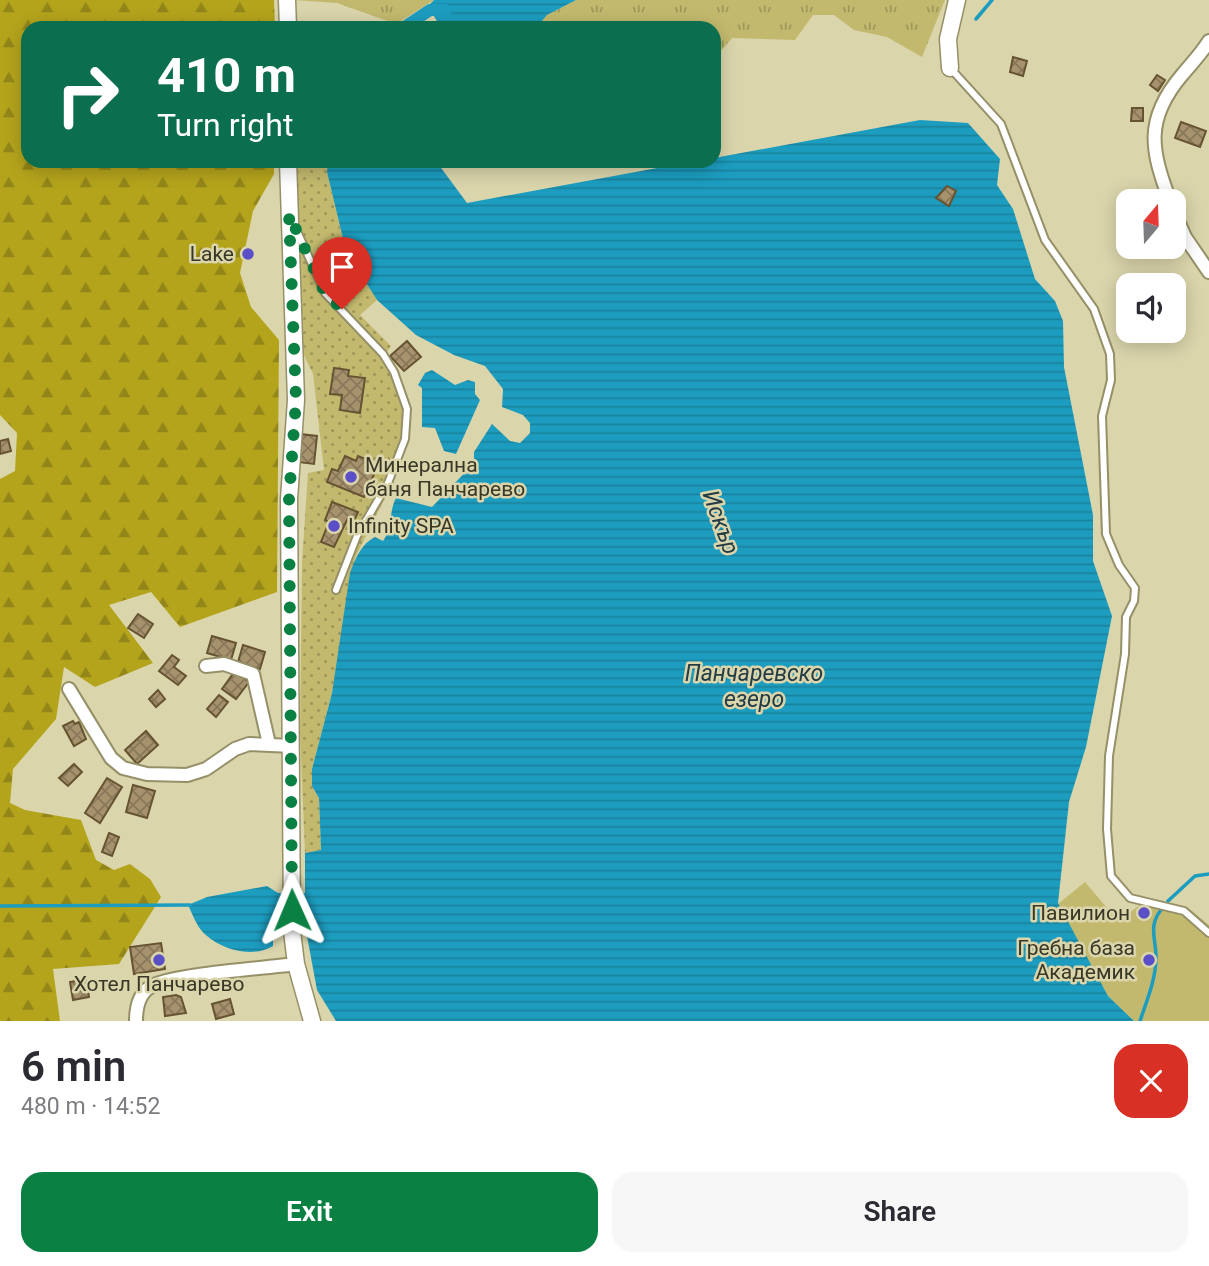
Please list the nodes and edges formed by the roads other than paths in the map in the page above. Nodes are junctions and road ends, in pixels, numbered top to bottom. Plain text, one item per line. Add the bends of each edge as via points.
1 (287, 0) edge
2 (957, 0) edge
3 (288, 21) edge
4 (1209, 41) edge
5 (950, 68) joint
6 (288, 168) edge
7 (1166, 189) edge
8 (289, 214) junction
9 (1186, 238) edge
10 (1209, 272) edge
11 (335, 590) dead end
12 (206, 666) dead end
13 (69, 689) dead end
14 (269, 744) junction
15 (292, 746) junction
16 (1209, 933) edge
17 (296, 964) junction
18 (136, 1021) edge
19 (312, 1021) edge

1 - 3 main road
2 - 5 main road via 948,39
4 - 7 street via 1156,118 1153,145
5 - 16 lane via 1001,124 1041,232 1094,309 1110,354 1111,380 1102,416 1106,534 1135,588 1126,617 1109,756 1111,876 1130,898 1184,911
6 - 8 main road
8 - 11 lane via 325,293 383,354 407,409 405,439 388,483 357,536
8 - 15 main road via 296,400 289,499
9 - 10 street
12 - 14 street via 224,664 253,674
13 - 14 street via 111,758 123,768 187,775 206,769 235,749
14 - 15 street
15 - 17 main road via 291,889
17 - 18 street via 200,975 152,986 141,996
17 - 19 main road

